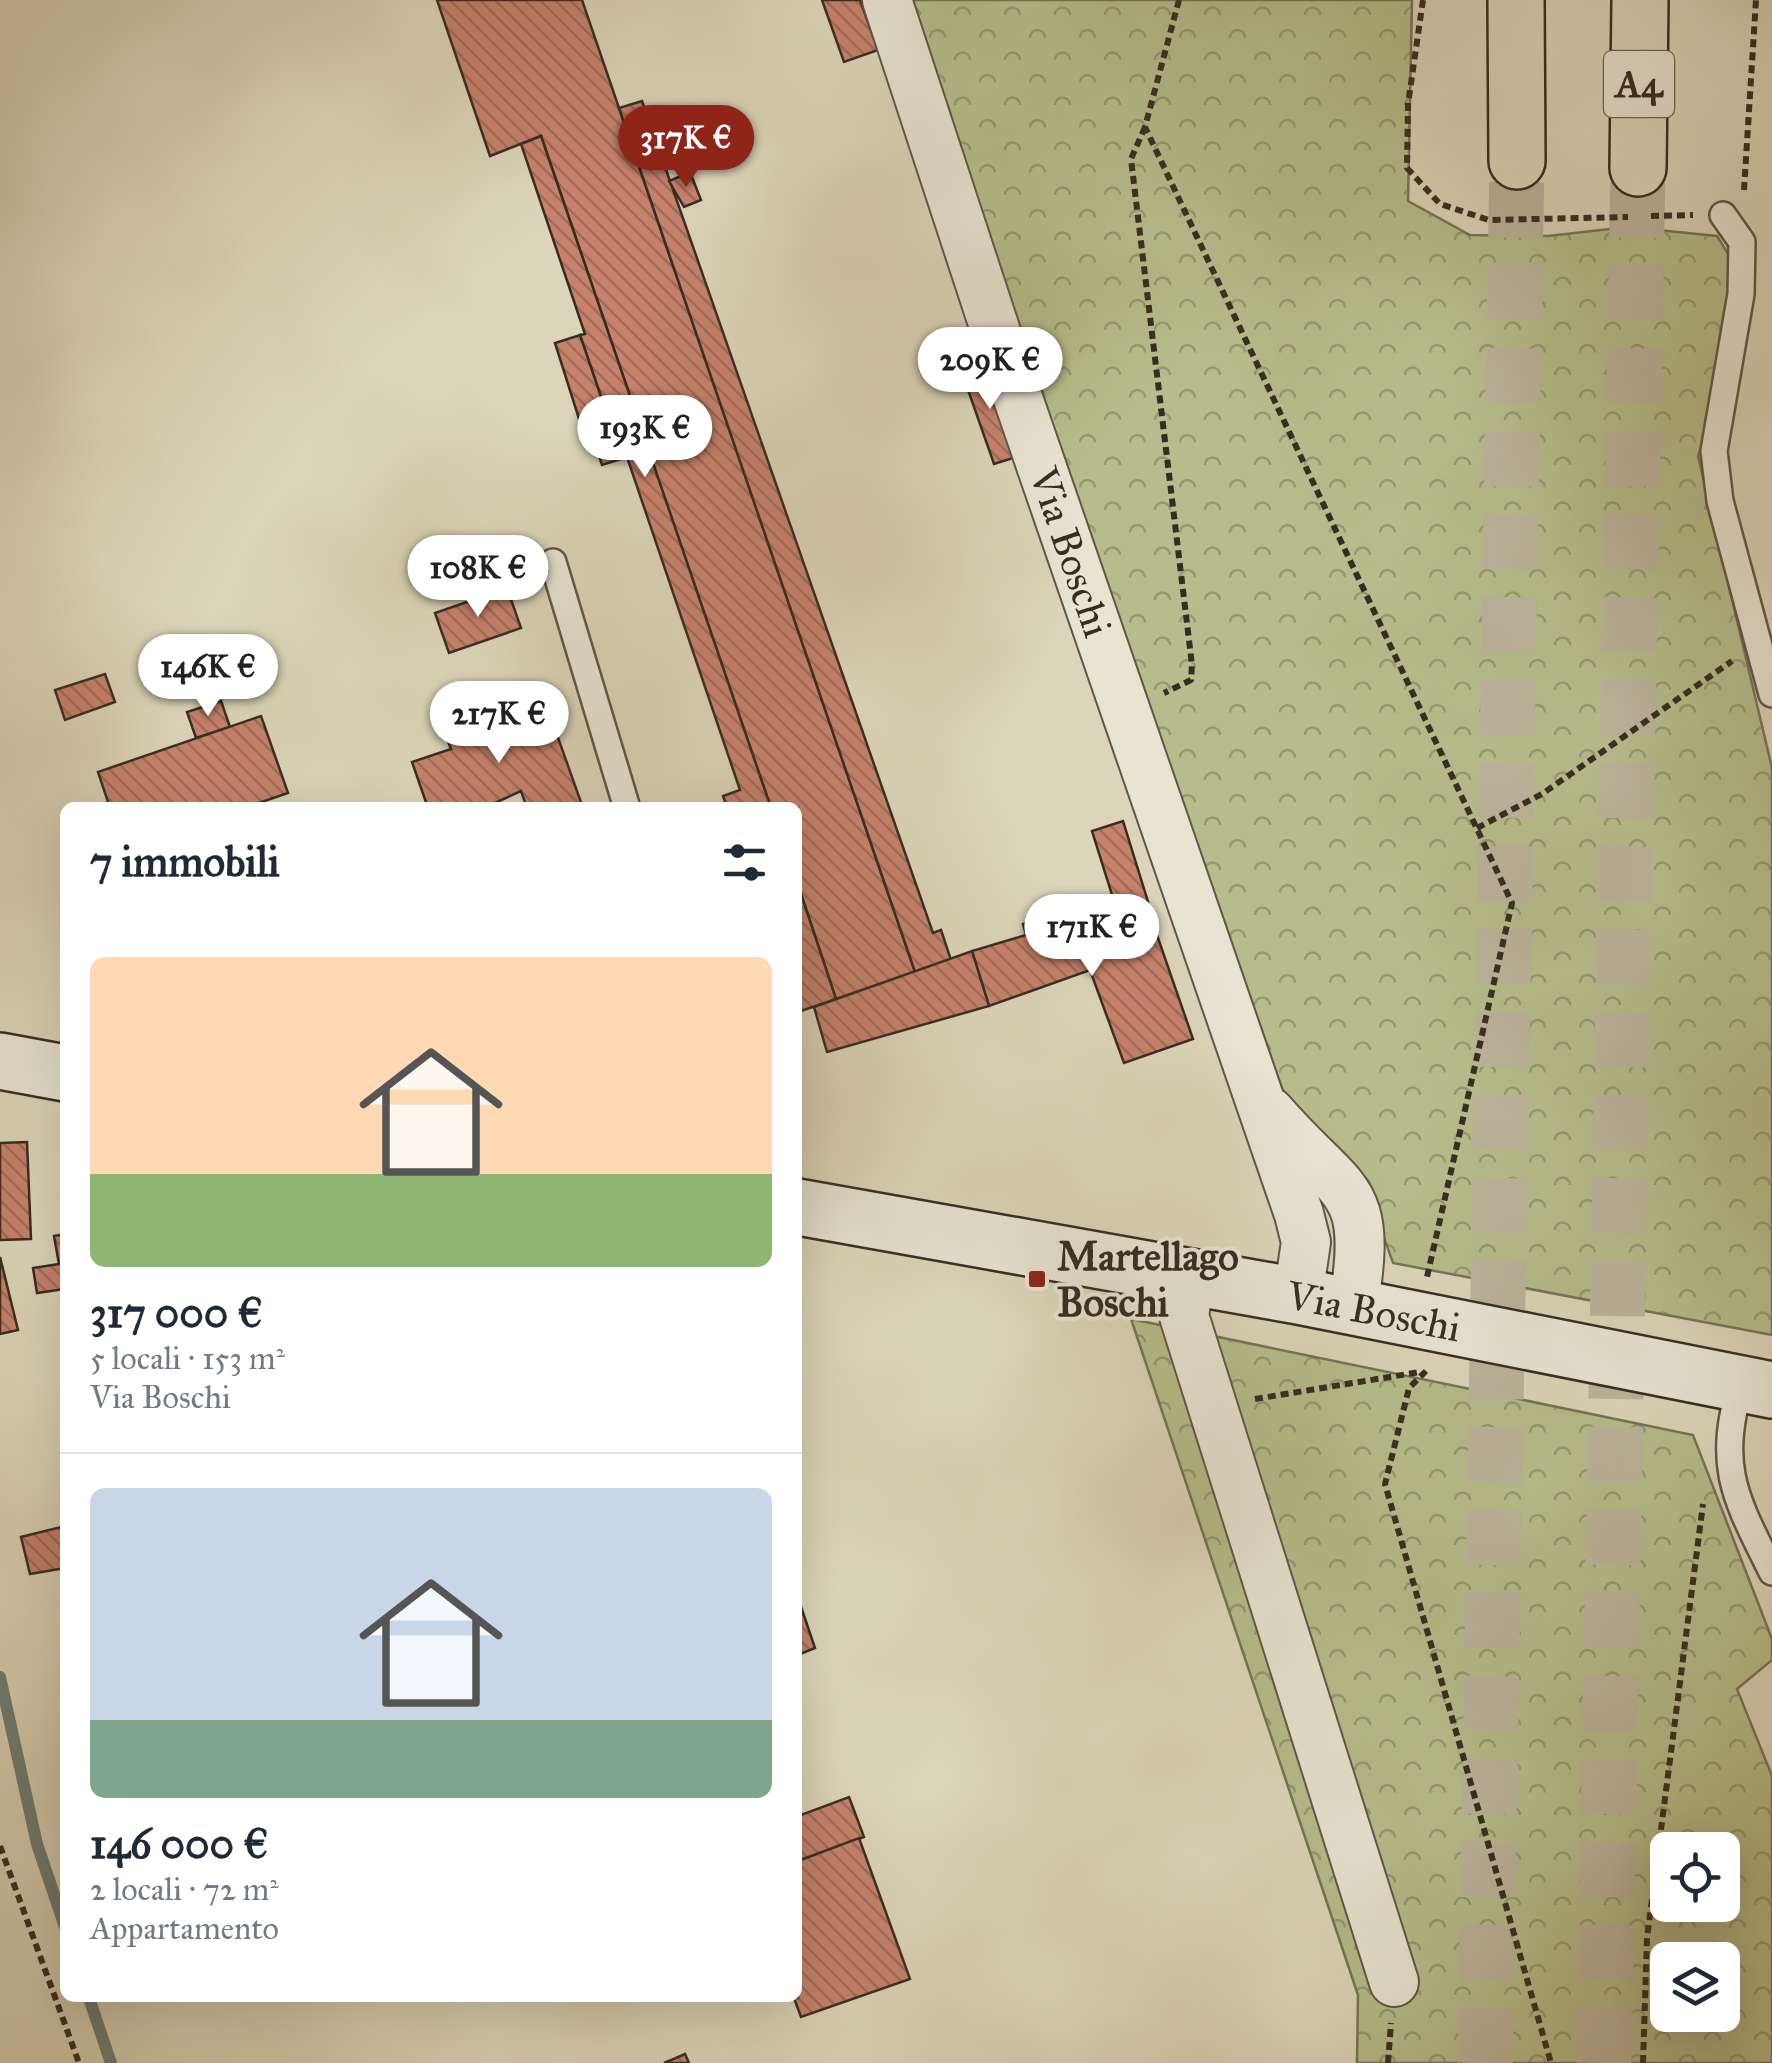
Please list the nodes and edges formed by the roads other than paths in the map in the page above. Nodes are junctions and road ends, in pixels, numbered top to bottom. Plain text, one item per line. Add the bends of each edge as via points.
1 (887, 0) edge
2 (1516, 0) edge
3 (1640, 0) edge
4 (1517, 161) tunnel mouth
5 (1638, 168) tunnel mouth
6 (1724, 215) road end
7 (552, 562) dead end
8 (1772, 694) edge
9 (626, 802) edge
10 (0, 1062) edge
11 (60, 1072) edge
12 (1261, 1102) junction
13 (802, 1208) edge
14 (1190, 1276) junction
15 (1298, 1296) junction
16 (1353, 1308) junction
17 (1756, 1386) edge
18 (1772, 1572) edge
19 (1394, 1982) dead end

1 - 12 street, Via Boschi
2 - 4 highway
3 - 5 highway, A4
6 - 8 lane via 1742,242 1741,294 1714,451 1720,500
7 - 9 lane
10 - 11 main road
12 - 15 street, Via Boschi via 1306,1242
12 - 16 street via 1349,1192 1363,1236
13 - 14 main road, Via Boschi
14 - 15 main road, Via Boschi
14 - 19 street via 1184,1316
15 - 16 main road, Via Boschi
16 - 17 main road, Via Boschi
17 - 18 lane via 1728,1436 1732,1490

